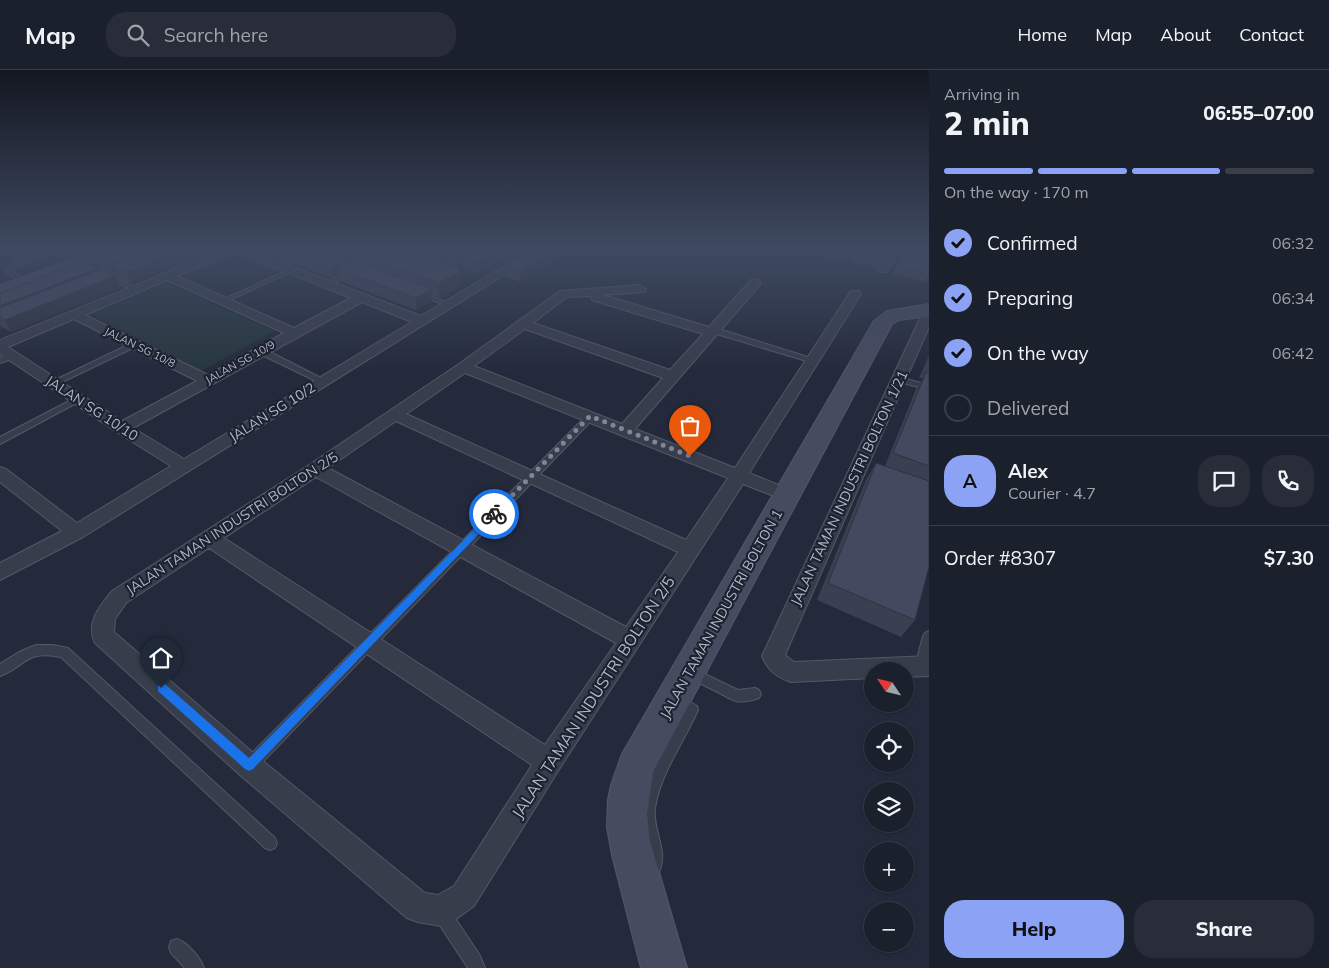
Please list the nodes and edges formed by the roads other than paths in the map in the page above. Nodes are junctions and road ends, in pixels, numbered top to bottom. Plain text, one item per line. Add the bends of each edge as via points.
1 (29, 290) edge
2 (133, 290) edge
3 (197, 290) edge
4 (249, 290) edge
5 (342, 290) edge
6 (472, 290) edge
7 (623, 290) edge
8 (749, 290) edge
9 (414, 292) edge
10 (583, 292) junction
11 (855, 294) dead end
12 (361, 297) junction
13 (0, 302) edge
14 (223, 302) junction
15 (448, 304) junction
16 (929, 311) edge
17 (73, 314) junction
18 (422, 321) junction
19 (523, 324) junction
20 (712, 331) junction
21 (294, 333) junction
22 (135, 345) junction
23 (261, 351) junction
24 (3, 352) edge
25 (813, 360) junction
26 (464, 367) junction
27 (672, 376) junction
28 (899, 379) junction
29 (207, 380) junction
30 (323, 381) junction
31 (53, 383) junction
32 (929, 388) edge
33 (78, 400) junction
34 (394, 414) junction
35 (590, 416) junction
36 (121, 428) junction
37 (624, 430) junction
38 (0, 441) edge
39 (185, 467) junction
40 (315, 469) junction
41 (532, 476) junction
42 (739, 476) junction
43 (4, 481) edge
44 (787, 495) junction
45 (76, 532) junction
46 (210, 538) junction
47 (460, 548) junction
48 (689, 549) junction
49 (0, 572) edge
50 (929, 636) edge
51 (630, 640) junction
52 (368, 643) junction
53 (778, 664) joint
54 (925, 666) edge
55 (0, 671) edge
56 (688, 672) junction
57 (755, 694) dead end
58 (549, 762) junction
59 (249, 766) junction
60 (270, 843) dead end
61 (441, 911) junction
62 (177, 947) dead end
63 (196, 968) edge
64 (477, 968) edge
65 (664, 968) edge

1 - 13 street
2 - 17 street
3 - 14 street
4 - 14 lane
5 - 12 street
6 - 15 street, JALAN SG 10/2
7 - 10 street, JALAN TAMAN INDUSTRI BOLTON 2/5
8 - 20 street
9 - 15 lane
10 - 19 street, JALAN TAMAN INDUSTRI BOLTON 2/5 via 564,294
10 - 20 street
11 - 25 street
12 - 18 street
12 - 21 street, JALAN SG 10/9
14 - 21 street
15 - 18 street, JALAN SG 10/2
16 - 28 street, JALAN TAMAN INDUSTRI BOLTON 1/21
16 - 44 street, JALAN TAMAN INDUSTRI BOLTON 1 via 894,314 884,321
17 - 22 street, JALAN SG 10/8
17 - 24 street
18 - 30 street, JALAN SG 10/2
19 - 26 street, JALAN TAMAN INDUSTRI BOLTON 2/5
19 - 27 street
20 - 25 lane
20 - 27 street
21 - 23 street, JALAN SG 10/9
22 - 29 street, JALAN SG 10/8
22 - 31 lane
23 - 29 street, JALAN SG 10/9
23 - 30 lane
24 - 31 street, JALAN SG 10/10
25 - 42 street
26 - 34 street, JALAN TAMAN INDUSTRI BOLTON 2/5
26 - 35 street
27 - 37 street
28 - 32 lane
28 - 53 street, JALAN TAMAN INDUSTRI BOLTON 1/21 via 861,472 775,648 773,656
29 - 36 street, JALAN SG 10/9
30 - 39 street, JALAN SG 10/2
31 - 33 street, JALAN SG 10/10
33 - 36 street, JALAN SG 10/10
33 - 38 lane
34 - 40 street, JALAN TAMAN INDUSTRI BOLTON 2/5
34 - 41 street
35 - 37 street
35 - 41 lane
36 - 39 street, JALAN SG 10/10
37 - 42 street
39 - 45 street, JALAN SG 10/2
40 - 46 street, JALAN TAMAN INDUSTRI BOLTON 2/5
40 - 47 street
41 - 47 lane
41 - 48 street
42 - 44 street
42 - 48 street, JALAN TAMAN INDUSTRI BOLTON 2/5
43 - 45 street
44 - 56 street, JALAN TAMAN INDUSTRI BOLTON 1
45 - 49 street, JALAN SG 10/2
46 - 52 street
46 - 59 street, JALAN TAMAN INDUSTRI BOLTON 2/5 via 119,597 104,617 103,636
47 - 51 street
47 - 52 lane
48 - 51 street, JALAN TAMAN INDUSTRI BOLTON 2/5
50 - 54 lane
51 - 58 street, JALAN TAMAN INDUSTRI BOLTON 2/5
52 - 58 street
52 - 59 lane
53 - 54 street via 791,672
55 - 60 lane via 24,654 45,648 64,652
56 - 57 lane via 737,696
56 - 65 street, JALAN TAMAN INDUSTRI BOLTON 1 via 635,767 628,791 627,832 631,853
58 - 61 street, JALAN TAMAN INDUSTRI BOLTON 2/5 via 464,896
59 - 61 street via 418,907
61 - 64 lane
62 - 63 lane

